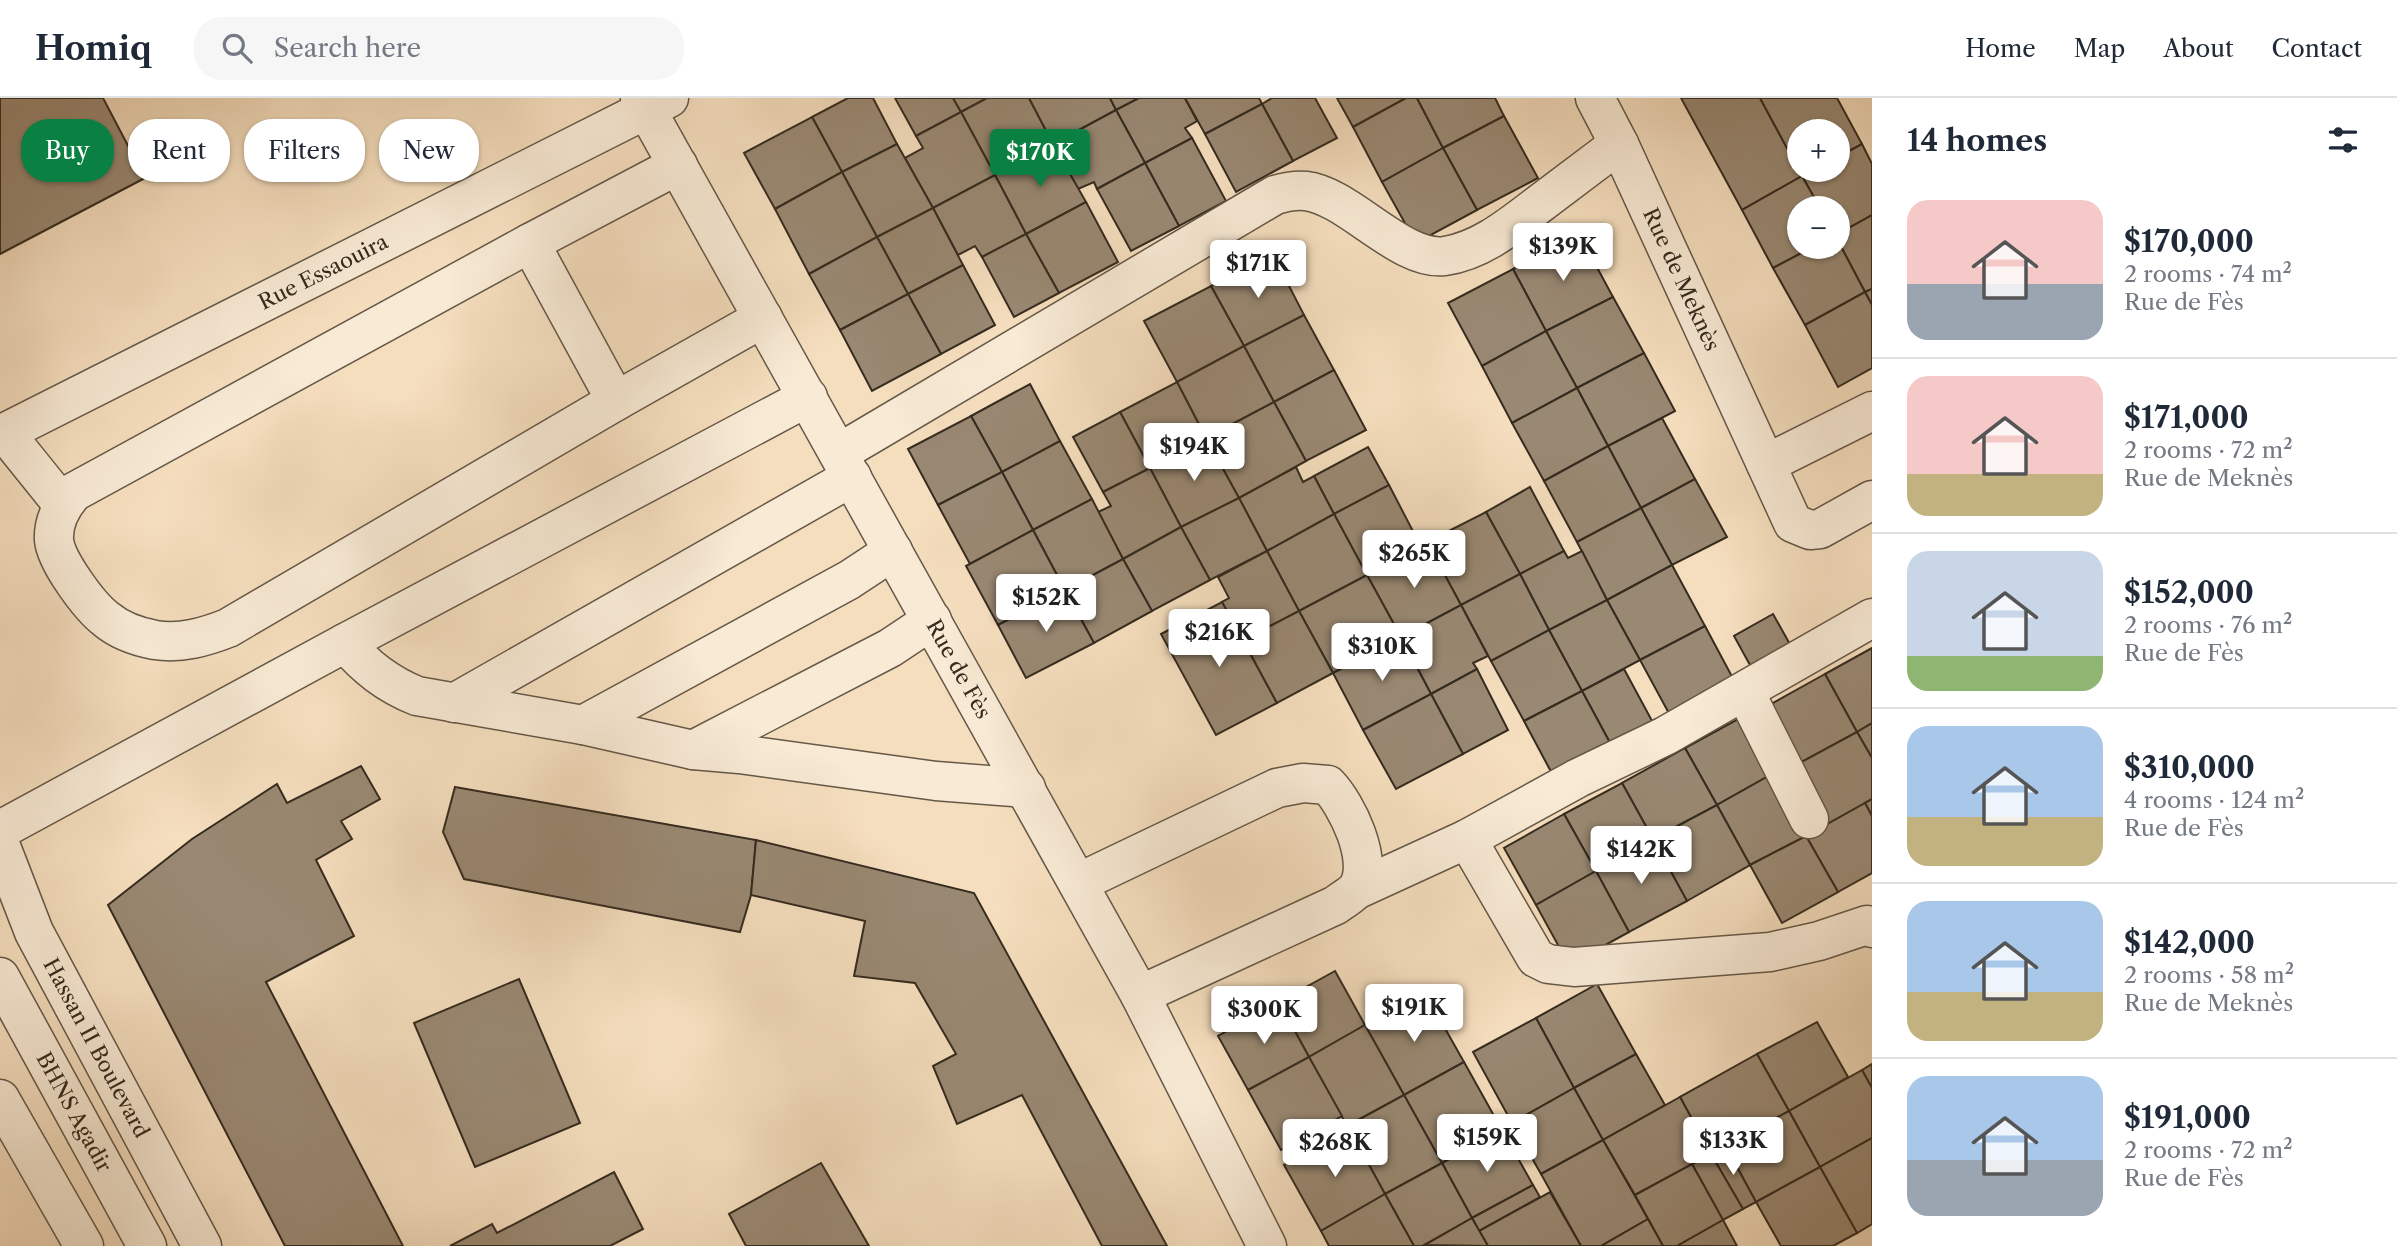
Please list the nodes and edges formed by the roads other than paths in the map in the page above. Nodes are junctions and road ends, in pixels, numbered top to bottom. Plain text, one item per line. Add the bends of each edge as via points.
1 (1595, 98) edge
2 (652, 102) edge
3 (1619, 145) junction
4 (678, 165) junction
5 (530, 243) junction
6 (763, 318) junction
7 (808, 397) junction
8 (616, 401) junction
9 (1872, 411) edge
10 (2, 434) edge
11 (1766, 464) junction
12 (846, 465) junction
13 (1872, 500) edge
14 (63, 505) junction
15 (893, 551) junction
16 (1872, 618) edge
17 (932, 620) junction
18 (345, 642) junction
19 (1745, 692) junction
20 (454, 703) junction
21 (583, 725) junction
22 (693, 750) junction
23 (1026, 788) junction
24 (1809, 819) dead end
25 (0, 830) edge
26 (1467, 839) junction
27 (0, 844) edge
28 (1078, 883) junction
29 (1358, 889) junction
30 (0, 911) edge
31 (1870, 925) edge
32 (0, 977) edge
33 (1140, 995) junction
34 (0, 1099) edge
35 (83, 1246) edge
36 (147, 1246) edge
37 (181, 1246) edge
38 (202, 1246) edge
39 (1267, 1246) edge

1 - 3 street, Rue de Meknès
2 - 4 street, Rue de Fès
2 - 10 street, Rue Essaouira
3 - 11 street, Rue de Meknès
3 - 12 street via 1498,235 1474,248 1443,256 1412,248 1326,197 1308,191 1275,195
4 - 5 street
4 - 6 street, Rue de Fès
5 - 8 street
5 - 14 street via 89,483
6 - 7 street, Rue de Fès
6 - 8 street
7 - 12 street, Rue de Fès
7 - 18 street
8 - 14 street via 228,628 205,637 155,640 106,619 57,554 56,521
9 - 11 street
10 - 14 street
11 - 13 street, Rue de Meknès via 1788,514 1801,527 1820,529
12 - 15 street, Rue de Fès
12 - 20 street
15 - 17 street, Rue de Fès
15 - 21 street via 849,580
16 - 19 street
17 - 22 street via 890,648
17 - 23 street, Rue de Fès
18 - 20 street via 396,688
18 - 25 street
19 - 24 street
19 - 26 street
20 - 21 street
21 - 22 street
22 - 23 street
23 - 28 street, Rue de Fès
26 - 29 street
26 - 31 street via 1536,958 1557,966 1770,952
27 - 38 street, Hassan II Boulevard via 34,932
28 - 29 street via 1277,788 1303,783 1328,785 1337,794 1359,841 1364,866
28 - 33 street, Rue de Fès
29 - 33 street via 1336,905
30 - 37 street
32 - 36 street, BHNS Agadir
33 - 39 street, Rue de Fès
34 - 35 street

